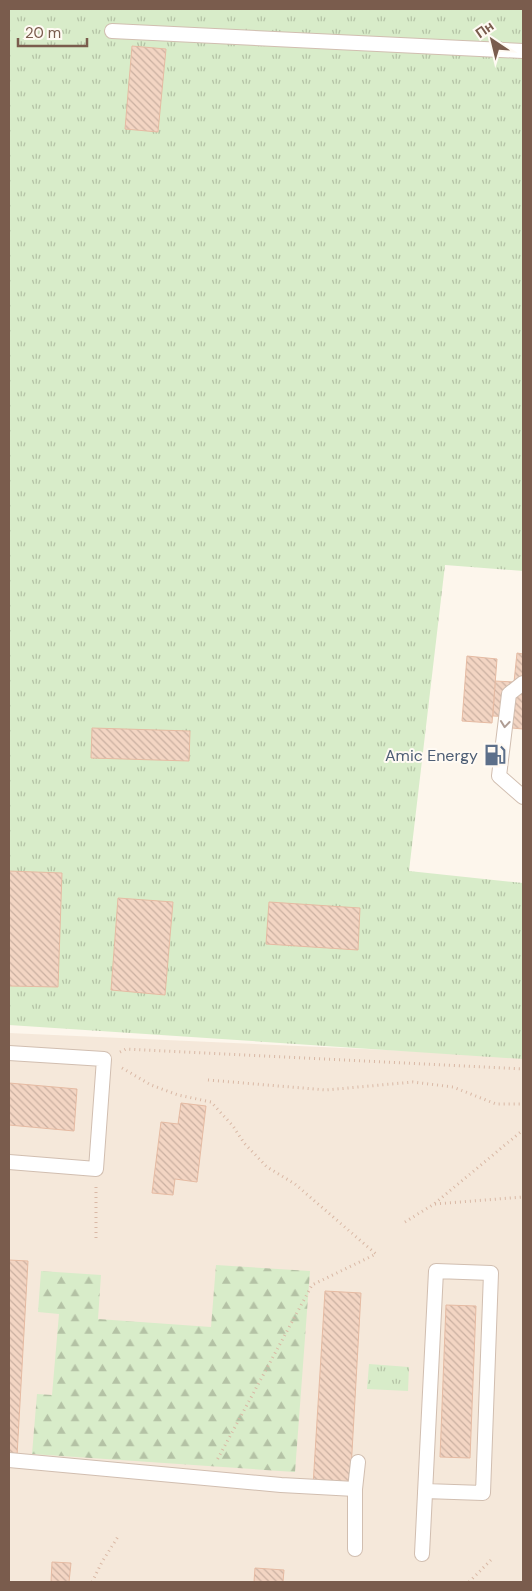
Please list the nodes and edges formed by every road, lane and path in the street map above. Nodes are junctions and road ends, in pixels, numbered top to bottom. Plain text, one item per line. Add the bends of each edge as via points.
1 (112, 31) dead end
2 (523, 51) edge
3 (523, 683) edge
4 (523, 797) edge
5 (9, 1053) edge
6 (104, 1059) junction
7 (121, 1068) dead end
8 (523, 1069) edge
9 (208, 1080) dead end
10 (523, 1104) edge
11 (523, 1130) edge
12 (9, 1162) edge
13 (96, 1169) junction
14 (523, 1197) edge
15 (434, 1204) junction
16 (405, 1222) dead end
17 (96, 1238) dead end
18 (9, 1460) edge
19 (358, 1462) dead end
20 (207, 1478) junction
21 (355, 1489) junction
22 (425, 1491) junction
23 (119, 1535) dead end
24 (355, 1549) dead end
25 (422, 1554) dead end
26 (491, 1560) dead end
27 (92, 1582) edge
28 (469, 1582) edge

1 - 2 lane
3 -> 4 lane via 509,694 499,776
5 - 6 lane
6 - 8 path via 126,1049
6 - 13 lane
7 - 20 path via 151,1085 211,1102 267,1167 295,1184 376,1254 312,1285
9 - 10 path via 326,1090 413,1082 453,1087 496,1104
11 - 15 path
12 - 13 lane
13 - 17 path
14 - 15 path
15 - 16 path
18 - 20 lane
19 - 21 lane
20 - 21 lane
21 - 24 lane
22 - 22 lane via 436,1271 491,1273 483,1493
22 - 25 lane
23 - 27 path
26 - 28 path

